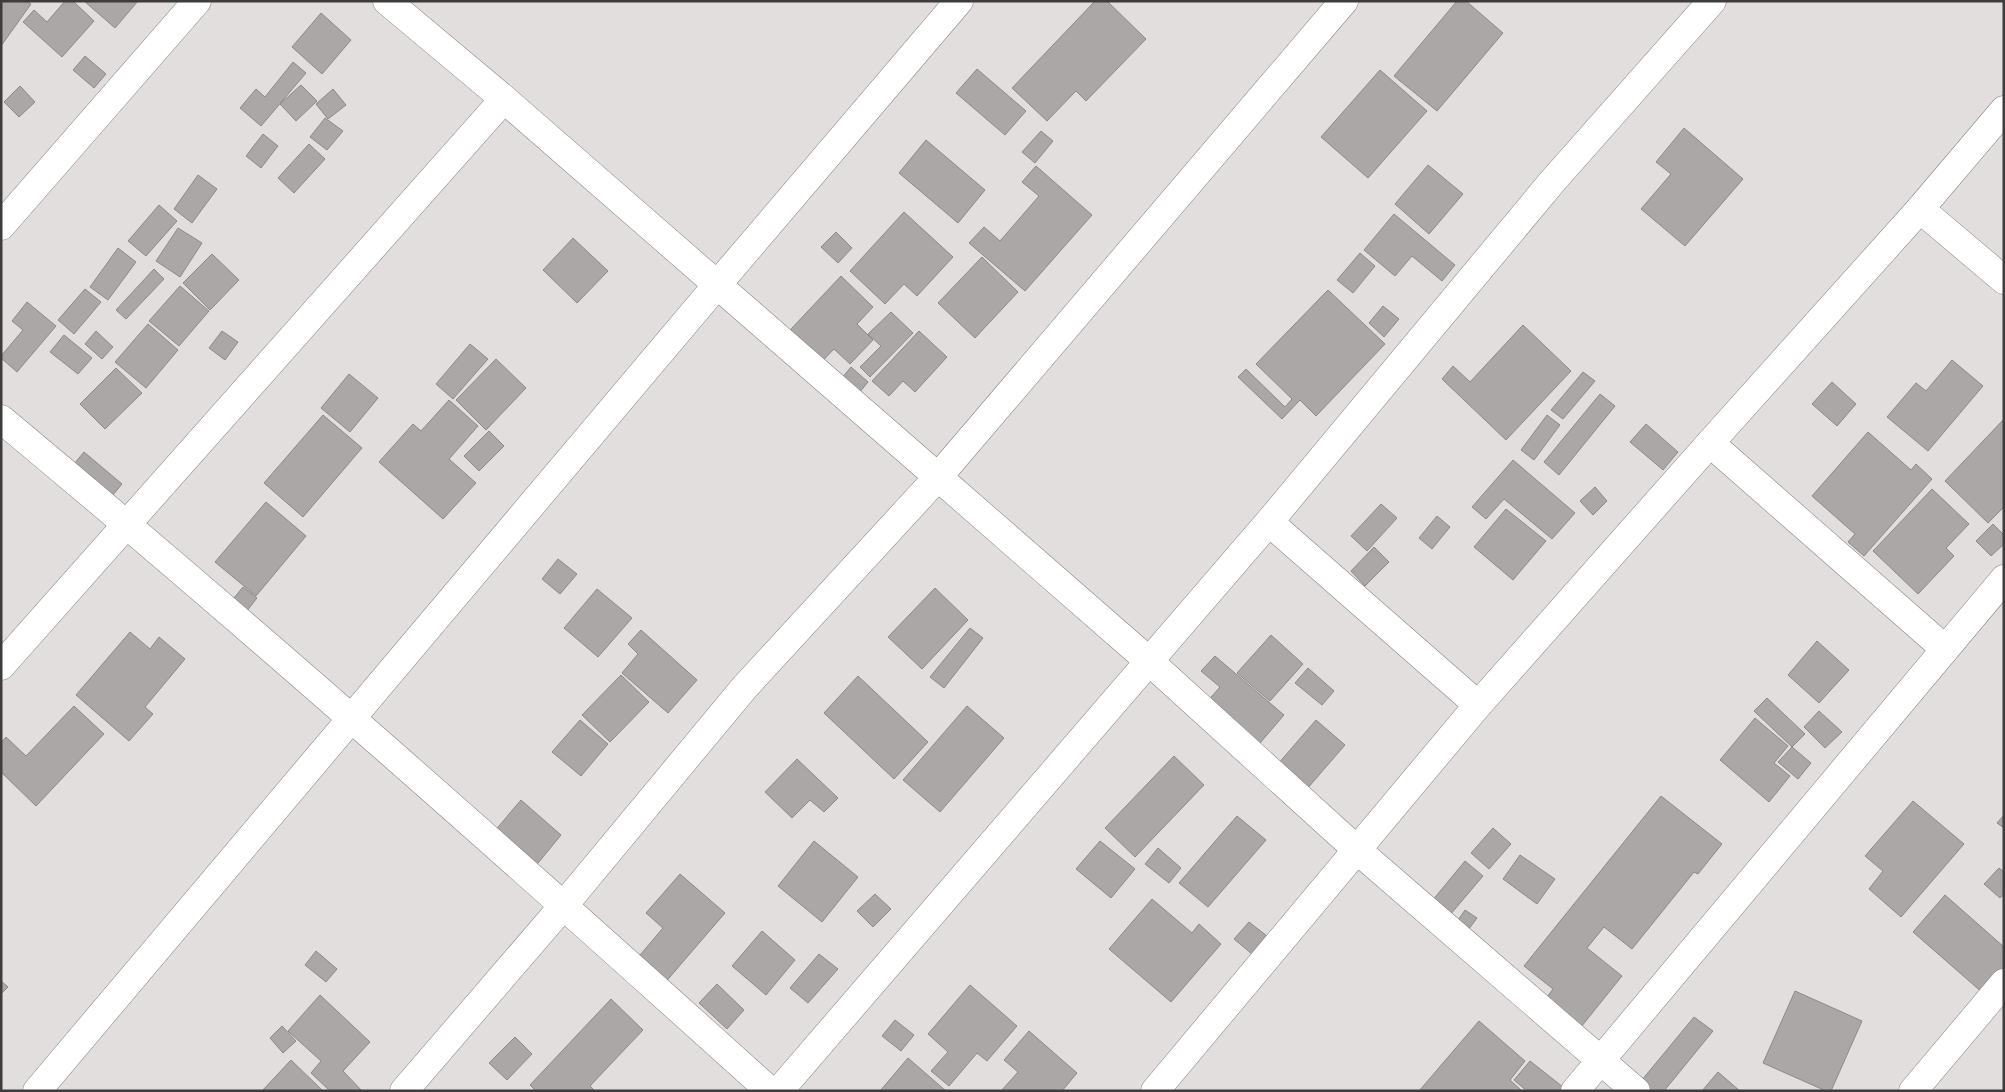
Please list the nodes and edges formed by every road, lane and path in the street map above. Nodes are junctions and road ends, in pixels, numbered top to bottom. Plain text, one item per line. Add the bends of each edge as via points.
1 (197, 1) edge
2 (387, 1) edge
3 (959, 1) edge
4 (1344, 1) edge
5 (1712, 1) edge
6 (504, 99) junction
7 (2004, 110) edge
8 (1920, 209) junction
9 (1, 226) edge
10 (2004, 280) edge
11 (716, 285) junction
12 (1, 419) edge
13 (1710, 443) junction
14 (938, 477) junction
15 (1269, 522) junction
16 (128, 524) junction
17 (2004, 579) edge
18 (1945, 649) junction
19 (1150, 662) junction
20 (1, 666) edge
21 (1478, 705) junction
22 (353, 718) junction
23 (1356, 849) junction
24 (564, 905) junction
25 (2004, 982) edge
26 (1601, 1060) junction
27 (37, 1091) edge
28 (404, 1091) edge
29 (770, 1091) edge
30 (778, 1091) edge
31 (1155, 1091) edge
32 (1575, 1091) edge
33 (1636, 1091) edge
34 (1913, 1091) edge

1 - 9 street
2 - 6 street
3 - 11 street
4 - 14 street
5 - 15 street via 1551,183
6 - 11 street
6 - 16 street
7 - 8 street
8 - 10 street
8 - 13 street
11 - 14 street
11 - 22 street
12 - 16 street
13 - 18 street
13 - 21 street
14 - 19 street
14 - 24 street via 744,688
15 - 19 street
15 - 21 street
16 - 20 street
16 - 22 street
17 - 18 street
18 - 26 street
19 - 23 street
19 - 30 street
21 - 23 street
22 - 24 street
22 - 27 street
23 - 26 street
23 - 31 street
24 - 28 street
24 - 29 street
25 - 34 street
26 - 32 street
26 - 33 street

